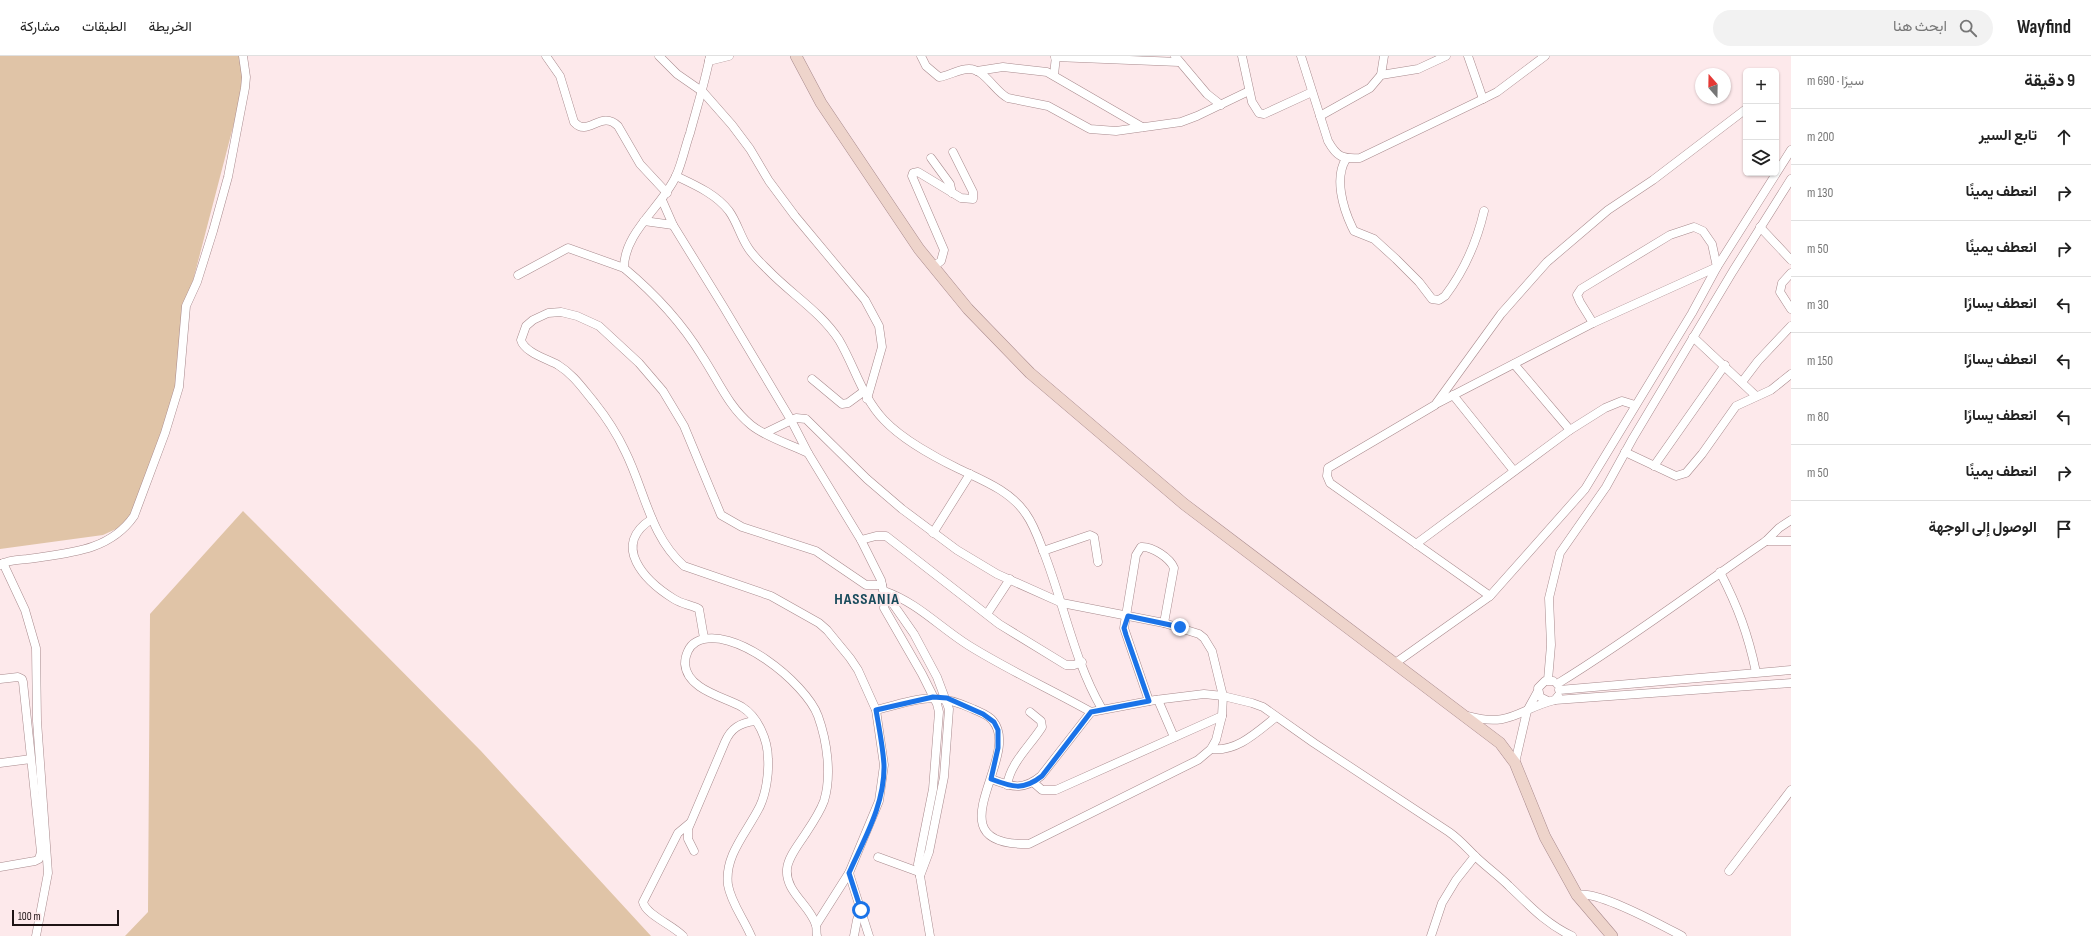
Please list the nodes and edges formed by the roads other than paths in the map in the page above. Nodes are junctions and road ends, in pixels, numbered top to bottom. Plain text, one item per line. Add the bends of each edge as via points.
1 (243, 56) edge
2 (546, 56) edge
3 (659, 56) edge
4 (729, 56) edge
5 (796, 56) edge
6 (921, 56) edge
7 (1242, 56) edge
8 (1301, 56) edge
9 (1384, 56) edge
10 (1446, 56) edge
11 (1468, 56) edge
12 (1545, 56) edge
13 (1056, 57) edge
14 (1177, 59) edge
15 (709, 62) edge
16 (977, 71) junction
17 (1054, 75) junction
18 (1380, 75) junction
19 (1249, 91) junction
20 (702, 92) junction
21 (1312, 92) junction
22 (1483, 99) junction
23 (1221, 105) junction
24 (1743, 111) edge
25 (1320, 116) junction
26 (1142, 127) junction
27 (1791, 150) edge
28 (953, 152) dead end
29 (930, 158) dead end
30 (1346, 159) junction
31 (676, 176) junction
32 (1791, 179) edge
33 (952, 193) junction
34 (664, 196) junction
35 (1484, 211) dead end
36 (644, 221) junction
37 (673, 225) junction
38 (1760, 227) junction
39 (1791, 260) edge
40 (933, 267) junction
41 (1717, 267) junction
42 (624, 268) junction
43 (1791, 273) edge
44 (518, 275) dead end
45 (1791, 309) edge
46 (1593, 323) junction
47 (1791, 326) edge
48 (1693, 337) junction
49 (1514, 364) junction
50 (1725, 366) junction
51 (1791, 374) edge
52 (812, 379) dead end
53 (1742, 382) junction
54 (1453, 395) junction
55 (865, 396) junction
56 (1756, 396) junction
57 (1435, 405) junction
58 (1635, 405) junction
59 (791, 420) junction
60 (1570, 430) junction
61 (764, 433) junction
62 (1625, 452) junction
63 (808, 453) junction
64 (1654, 466) junction
65 (1514, 471) junction
66 (970, 474) junction
67 (652, 519) junction
68 (1791, 520) edge
69 (933, 533) junction
70 (861, 540) junction
71 (1791, 540) edge
72 (1766, 541) junction
73 (1416, 544) junction
74 (1043, 551) junction
75 (1098, 562) dead end
76 (1, 564) edge
77 (1720, 572) junction
78 (1010, 579) junction
79 (883, 588) junction
80 (1490, 596) junction
81 (885, 600) junction
82 (1062, 603) junction
83 (987, 614) junction
84 (1128, 616) junction
85 (1164, 623) junction
86 (704, 638) junction
87 (1082, 662) junction
88 (1394, 664) junction
89 (1791, 670) edge
90 (1756, 672) junction
91 (0, 679) edge
92 (1548, 680) junction
93 (1791, 683) edge
94 (1558, 687) junction
95 (1538, 691) junction
96 (1224, 696) junction
97 (933, 697) junction
98 (947, 698) junction
99 (1158, 700) junction
100 (1149, 701) junction
101 (1551, 701) junction
102 (1102, 709) junction
103 (876, 710) junction
104 (1527, 711) junction
105 (1030, 712) dead end
106 (1091, 712) junction
107 (1464, 715) junction
108 (1222, 716) junction
109 (1276, 717) junction
110 (755, 721) junction
111 (1174, 737) junction
112 (1211, 748) junction
113 (31, 759) junction
114 (936, 762) junction
115 (0, 763) edge
116 (946, 763) junction
117 (1515, 763) junction
118 (991, 779) junction
119 (1034, 783) junction
120 (1007, 785) junction
121 (1791, 790) edge
122 (929, 808) junction
123 (938, 810) junction
124 (690, 823) junction
125 (694, 852) dead end
126 (1474, 856) junction
127 (878, 857) dead end
128 (0, 867) edge
129 (1729, 871) dead end
130 (849, 873) junction
131 (919, 874) junction
132 (1577, 895) junction
133 (861, 910) junction
134 (816, 925) junction
135 (36, 936) edge
136 (683, 936) edge
137 (751, 936) edge
138 (817, 936) edge
139 (854, 936) edge
140 (869, 936) edge
141 (930, 936) edge
142 (1431, 936) edge
143 (1572, 936) edge
144 (1612, 936) edge
145 (1682, 936) edge

1 - 76 street via 245,88 228,177 185,314 179,387 166,433 134,516 127,526 112,538 85,550
2 - 34 street via 560,76 574,122 578,127 583,128 604,120 613,121
3 - 20 street via 677,74
4 - 15 street
5 - 40 street via 821,103
6 - 16 street via 926,66 939,76 969,69
7 - 19 street
8 - 21 street
9 - 18 street
10 - 18 street via 1418,69
11 - 22 street
12 - 22 street via 1497,92
13 - 14 street
13 - 17 street
14 - 23 street via 1207,94
15 - 20 street
16 - 17 street via 1003,67 1036,70
16 - 26 street via 1002,95 1048,106 1090,129 1116,131
17 - 26 street
18 - 25 street via 1370,88
19 - 21 street via 1255,109 1264,114
19 - 23 street
20 - 31 street
20 - 55 street via 741,137 769,181 865,300 873,314 879,326 882,347
21 - 25 street
22 - 30 street via 1360,158
23 - 26 street via 1181,122
24 - 57 street via 1654,180 1608,210 1547,262 1501,314
25 - 30 street via 1333,148
27 - 41 street
28 - 33 street via 974,198 963,199
29 - 33 street via 950,184
30 - 35 street via 1341,173 1341,192 1354,231 1374,239 1420,282 1432,299 1438,300 1445,296 1469,256
31 - 34 street
31 - 55 street via 703,189 719,201 729,212 748,248 782,284 828,326 851,363
32 - 38 street
33 - 40 street via 918,172 912,174 944,250 941,261
34 - 36 street
34 - 37 street
36 - 37 street
36 - 42 street via 626,253
37 - 59 street
38 - 39 street
38 - 48 street
40 - 88 street via 968,309 1030,374 1095,431 1184,504
41 - 46 street
41 - 46 street via 1712,244 1703,231 1694,227 1670,235 1581,289 1577,295
41 - 58 street via 1692,313
42 - 44 street via 568,248
42 - 61 street via 681,325 726,399 752,426
43 - 45 street via 1782,283 1780,292
46 - 49 street
47 - 53 street
48 - 50 street
48 - 62 street
49 - 54 street
49 - 60 street
50 - 53 street
50 - 64 street
51 - 56 street via 1771,390
52 - 55 street via 841,404
53 - 56 street
54 - 57 street
54 - 65 street
55 - 66 street via 891,426 917,445
56 - 64 street via 1736,406 1686,473 1676,476
57 - 73 street via 1328,468 1327,476 1330,483
58 - 60 street via 1622,401 1605,408
58 - 80 street via 1585,489
59 - 61 street
59 - 63 street
59 - 69 street via 800,418 809,421 867,479
60 - 65 street
61 - 63 street
62 - 64 street
62 - 92 street via 1606,487 1560,553 1549,598 1551,644
63 - 70 street
65 - 73 street
66 - 69 street
66 - 74 street via 989,483 1020,505 1034,527
67 - 79 street via 625,452 595,403 569,374 522,344 522,334 526,326 541,316 561,312 599,326 639,363 663,391 684,426 721,515 742,527 816,551 866,585
67 - 86 street via 641,526 633,538 637,562 649,581 666,594 699,609
67 - 103 street via 663,542 684,566 771,596 823,626 858,670
68 - 72 street
69 - 78 street via 957,550
70 - 79 street via 877,570
70 - 83 street via 886,536
71 - 72 street
72 - 77 street
73 - 80 street
74 - 75 street via 1090,535 1094,537
74 - 82 street
76 - 135 street via 25,610 36,648 37,720 48,873
77 - 90 street via 1736,603 1749,638
77 - 94 street
78 - 82 street
78 - 83 street
79 - 81 street
79 - 106 street via 903,598 966,644
80 - 88 street
81 - 97 street via 884,608
81 - 98 street via 892,604 914,634
82 - 84 street
82 - 87 street
83 - 87 street via 1061,663 1069,666
84 - 85 street
84 - 85 street via 1136,552 1140,547 1146,546 1160,554 1174,568
84 - 100 street via 1124,628
85 - 96 street via 1199,634 1208,643
86 - 110 street via 692,644 689,649 685,662 689,674 698,685 718,697 741,706
86 - 134 street via 724,639 769,662 794,681 808,697 818,715 828,770 824,801 795,850 787,872 795,893
87 - 102 street
88 - 107 street
89 - 90 street
90 - 94 street
91 - 113 street via 22,679
92 - 94 street
92 - 95 street via 1539,685
93 - 101 street
94 - 101 street
95 - 101 street via 1540,697
95 - 104 street
96 - 99 street via 1204,694
96 - 108 street
96 - 109 street via 1252,703
97 - 98 street
97 - 103 street
97 - 114 street via 939,712
98 - 116 street via 949,716
98 - 118 street via 983,714 994,722 998,730 998,748
99 - 100 street
99 - 111 street
100 - 102 street
101 - 104 street
102 - 106 street
103 - 130 street via 884,777 876,813
104 - 107 street via 1500,721 1485,721
104 - 117 street
105 - 120 street via 1042,721 1042,727 1015,764
106 - 119 street
107 - 117 street via 1500,744
108 - 111 street
108 - 112 street via 1216,740
109 - 112 street via 1238,745 1222,750
109 - 126 street via 1449,832 1464,843
110 - 124 street via 739,724 728,734
110 - 137 street via 767,746 766,779 760,806 737,844 728,878 733,899
111 - 119 street via 1056,790 1042,790
112 - 118 street via 1198,760 1176,772 1028,844 1001,843 982,825 982,810
113 - 115 street
113 - 128 street via 40,857 31,862
114 - 116 street
114 - 122 street
116 - 123 street
117 - 132 street via 1545,837
118 - 120 street
119 - 120 street via 1016,787
121 - 129 street
122 - 123 street
122 - 131 street via 918,860
123 - 131 street via 929,852
124 - 125 street via 688,840
124 - 136 street via 678,833 643,902 648,911
126 - 142 street via 1442,903
126 - 143 street via 1499,875 1534,912 1558,930
127 - 131 street
130 - 133 street
130 - 134 street
131 - 141 street
132 - 144 street
132 - 145 street via 1594,896 1643,916
133 - 139 street
133 - 140 street
134 - 138 street

